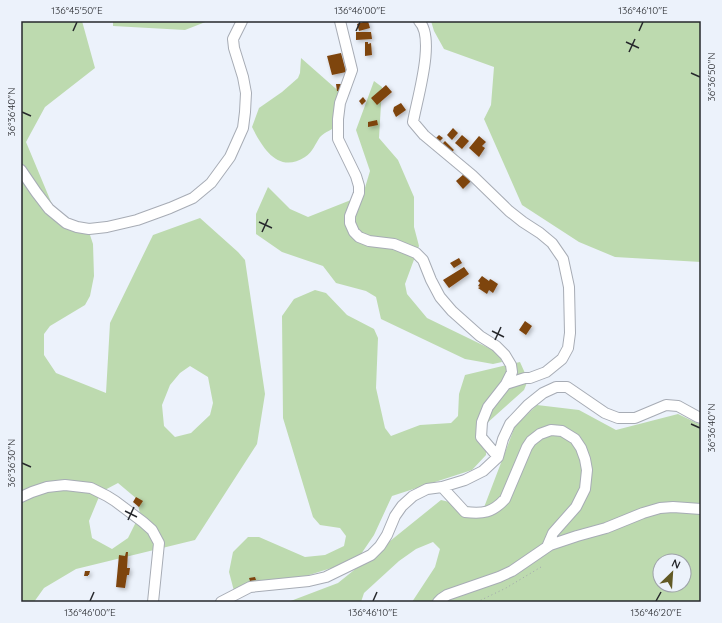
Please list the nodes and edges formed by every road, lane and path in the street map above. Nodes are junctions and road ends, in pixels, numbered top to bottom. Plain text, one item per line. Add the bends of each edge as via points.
1 (242, 21) edge
2 (340, 21) edge
3 (419, 21) edge
4 (21, 170) edge
5 (506, 384) junction
6 (701, 418) edge
7 (498, 457) junction
8 (442, 487) junction
9 (21, 497) edge
10 (701, 509) edge
11 (547, 547) junction
12 (541, 567) dead end
13 (153, 602) edge
14 (221, 602) edge
15 (438, 602) edge
16 (477, 602) edge

1 - 4 street via 234,39 234,48 246,93 243,128 230,157 210,183 192,198 136,220 89,229 66,222 49,208
2 - 5 street via 352,70 340,103 338,139 359,186 359,193 350,216 351,227 359,237 394,244 416,253 423,260 440,297 452,311 505,355 512,372
3 - 5 street via 423,24 426,36 426,54 413,122 424,135 472,174 509,211 540,233 563,258 569,287 568,348 562,359 546,372
5 - 7 street via 488,407 482,422 481,437
6 - 7 street via 678,406 666,405 635,418 618,418 605,413 566,387 556,387 528,405 510,424
7 - 8 street via 483,471
8 - 11 street via 464,512 490,511 505,499 531,441 551,430 562,431 575,439 581,448 587,470 585,489 576,506 553,533
8 - 14 street via 427,489 413,496 402,506 380,546 371,555 326,577 250,587
9 - 13 street via 47,487 66,485 91,488 111,498 143,522 152,530 159,543
10 - 11 street via 660,508
11 - 15 street via 512,571 447,595
12 - 16 path

